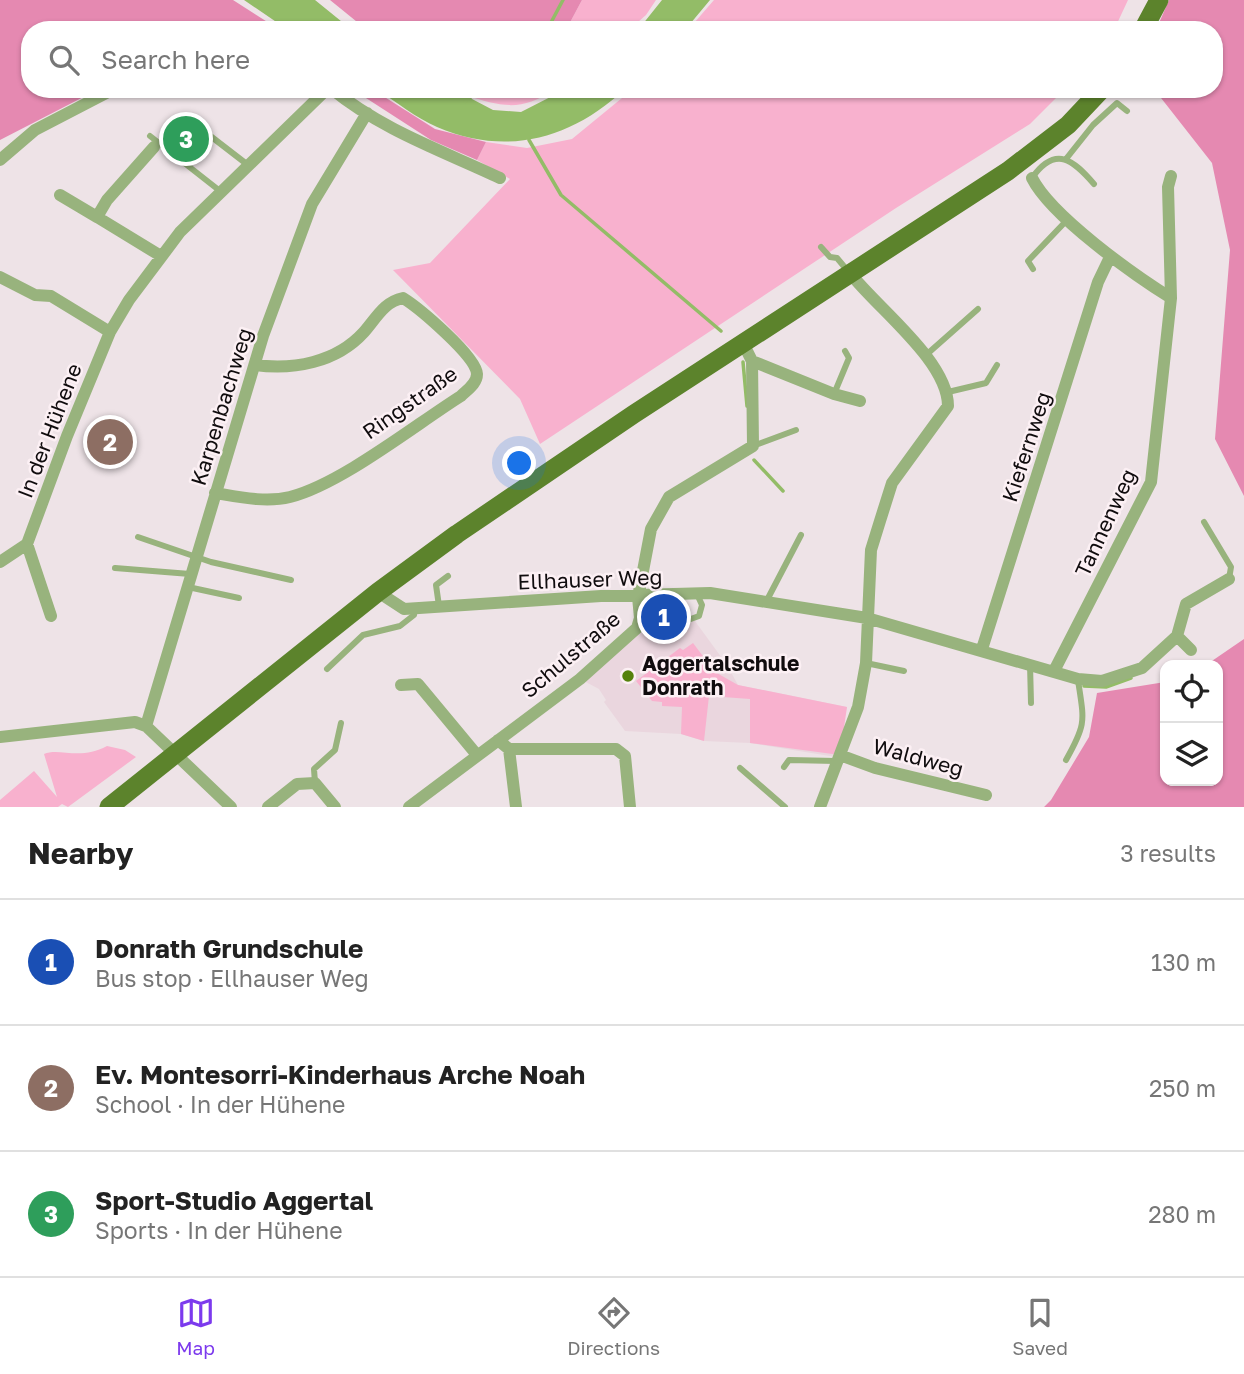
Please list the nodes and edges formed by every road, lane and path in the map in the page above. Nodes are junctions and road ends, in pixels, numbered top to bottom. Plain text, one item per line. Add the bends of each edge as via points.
1 (1159, 0) edge
2 (1148, 21) edge
3 (97, 98) edge
4 (318, 98) edge
5 (345, 98) edge
6 (1093, 98) edge
7 (1127, 111) dead end
8 (367, 113) junction
9 (187, 118) dead end
10 (152, 142) joint
11 (1066, 159) junction
12 (0, 160) edge
13 (248, 165) junction
14 (1171, 176) dead end
15 (500, 178) dead end
16 (1032, 178) joint
17 (1094, 184) dead end
18 (220, 191) junction
19 (60, 195) dead end
20 (97, 217) junction
21 (1069, 219) junction
22 (821, 247) dead end
23 (161, 256) junction
24 (1110, 257) junction
25 (1033, 270) dead end
26 (850, 274) junction
27 (0, 277) edge
28 (1171, 299) junction
29 (978, 309) dead end
30 (110, 332) junction
31 (743, 343) junction
32 (845, 351) dead end
33 (925, 356) junction
34 (751, 361) junction
35 (255, 365) junction
36 (997, 365) dead end
37 (948, 392) junction
38 (834, 394) junction
39 (860, 401) dead end
40 (796, 430) dead end
41 (753, 446) junction
42 (215, 493) junction
43 (1204, 522) dead end
44 (801, 535) dead end
45 (138, 537) dead end
46 (27, 544) junction
47 (195, 557) junction
48 (0, 562) edge
49 (115, 568) dead end
50 (448, 576) dead end
51 (1229, 579) joint
52 (188, 580) junction
53 (291, 580) dead end
54 (379, 592) junction
55 (697, 594) junction
56 (638, 597) junction
57 (239, 598) dead end
58 (766, 602) junction
59 (440, 607) junction
60 (415, 609) junction
61 (51, 616) dead end
62 (867, 618) junction
63 (1177, 636) junction
64 (982, 649) junction
65 (1191, 650) dead end
66 (866, 663) junction
67 (1030, 664) junction
68 (327, 669) dead end
69 (904, 671) dead end
70 (1054, 671) junction
71 (1078, 679) junction
72 (401, 685) dead end
73 (1031, 704) dead end
74 (341, 723) dead end
75 (146, 726) junction
76 (0, 737) edge
77 (498, 740) junction
78 (509, 749) junction
79 (175, 754) junction
80 (477, 755) junction
81 (839, 758) junction
82 (1066, 760) dead end
83 (783, 766) dead end
84 (740, 768) dead end
85 (315, 783) junction
86 (986, 795) dead end
87 (221, 804) edge
88 (109, 807) edge
89 (268, 807) edge
90 (335, 807) edge
91 (409, 807) edge
92 (516, 807) edge
93 (630, 807) edge
94 (785, 807) edge
95 (820, 807) edge

1 - 2 main road
3 - 12 street via 35,130
4 - 13 street, In der Hühene
5 - 8 street
6 - 26 main road via 1041,148
7 - 11 lane via 1117,103
8 - 15 street via 426,147
8 - 35 street, Karpenbachweg via 312,204
9 - 13 lane
10 - 18 lane
10 - 20 street
11 - 16 lane via 1051,162
11 - 17 lane via 1076,163
13 - 18 street, In der Hühene
14 - 28 street, Tannenweg
16 - 21 street
18 - 23 street, In der Hühene
19 - 20 street
20 - 23 street
21 - 24 street
21 - 25 lane via 1028,261
22 - 26 lane
23 - 30 street, In der Hühene
24 - 28 street
24 - 64 street, Kiefernweg via 1098,282
26 - 31 main road
26 - 33 street
27 - 30 street via 35,295 51,296
28 - 70 street, Tannenweg via 1151,482
29 - 33 lane
30 - 46 street, In der Hühene
31 - 34 street
31 - 54 main road via 457,534
32 - 38 lane via 849,358
33 - 37 street
34 - 38 street
34 - 41 street
35 - 42 street, Karpenbachweg
35 - 42 street, Ringstraße via 282,368 332,355 361,335 389,301 403,298 472,361 477,373 474,384 461,396 327,482 289,497
36 - 37 lane via 986,383
37 - 62 street, Waldweg via 948,406 892,483 871,550
38 - 39 street
40 - 41 lane
41 - 56 street, Schulstraße via 669,497 651,529
42 - 47 street, Karpenbachweg
43 - 51 lane via 1231,567
44 - 58 lane
45 - 47 lane
46 - 48 street
46 - 61 street
47 - 52 street, Karpenbachweg
47 - 53 lane
49 - 52 lane
50 - 59 lane via 436,585
51 - 63 street, Ellhauser Weg via 1186,604
52 - 57 lane
52 - 75 street, Karpenbachweg
54 - 60 street, Ellhauser Weg via 404,609
54 - 79 main road
55 - 56 street, Ellhauser Weg
55 - 56 lane via 702,605 699,616 688,621
55 - 58 street, Ellhauser Weg
56 - 59 street, Ellhauser Weg
56 - 77 street, Schulstraße via 637,628 580,679
58 - 62 street, Ellhauser Weg
59 - 60 street, Ellhauser Weg
60 - 68 lane via 400,626 363,635
62 - 64 street, Ellhauser Weg
62 - 66 street, Waldweg
63 - 65 street
63 - 71 street, Ellhauser Weg via 1142,668 1102,681
64 - 67 street, Ellhauser Weg
66 - 69 lane
66 - 81 street, Waldweg via 858,707
67 - 70 street, Ellhauser Weg
67 - 73 lane
70 - 71 street, Ellhauser Weg
71 - 82 lane via 1085,716
72 - 80 street via 418,684
74 - 85 lane via 335,750 314,769
75 - 76 street via 108,723
75 - 79 street
77 - 78 street
77 - 80 street, Schulstraße
78 - 92 street
78 - 93 street via 616,749 625,756
79 - 87 street
79 - 88 main road
80 - 91 street, Schulstraße
81 - 83 lane via 789,760
81 - 86 street, Waldweg
81 - 95 street, Waldweg
84 - 94 lane
85 - 89 street via 297,784
85 - 90 street

